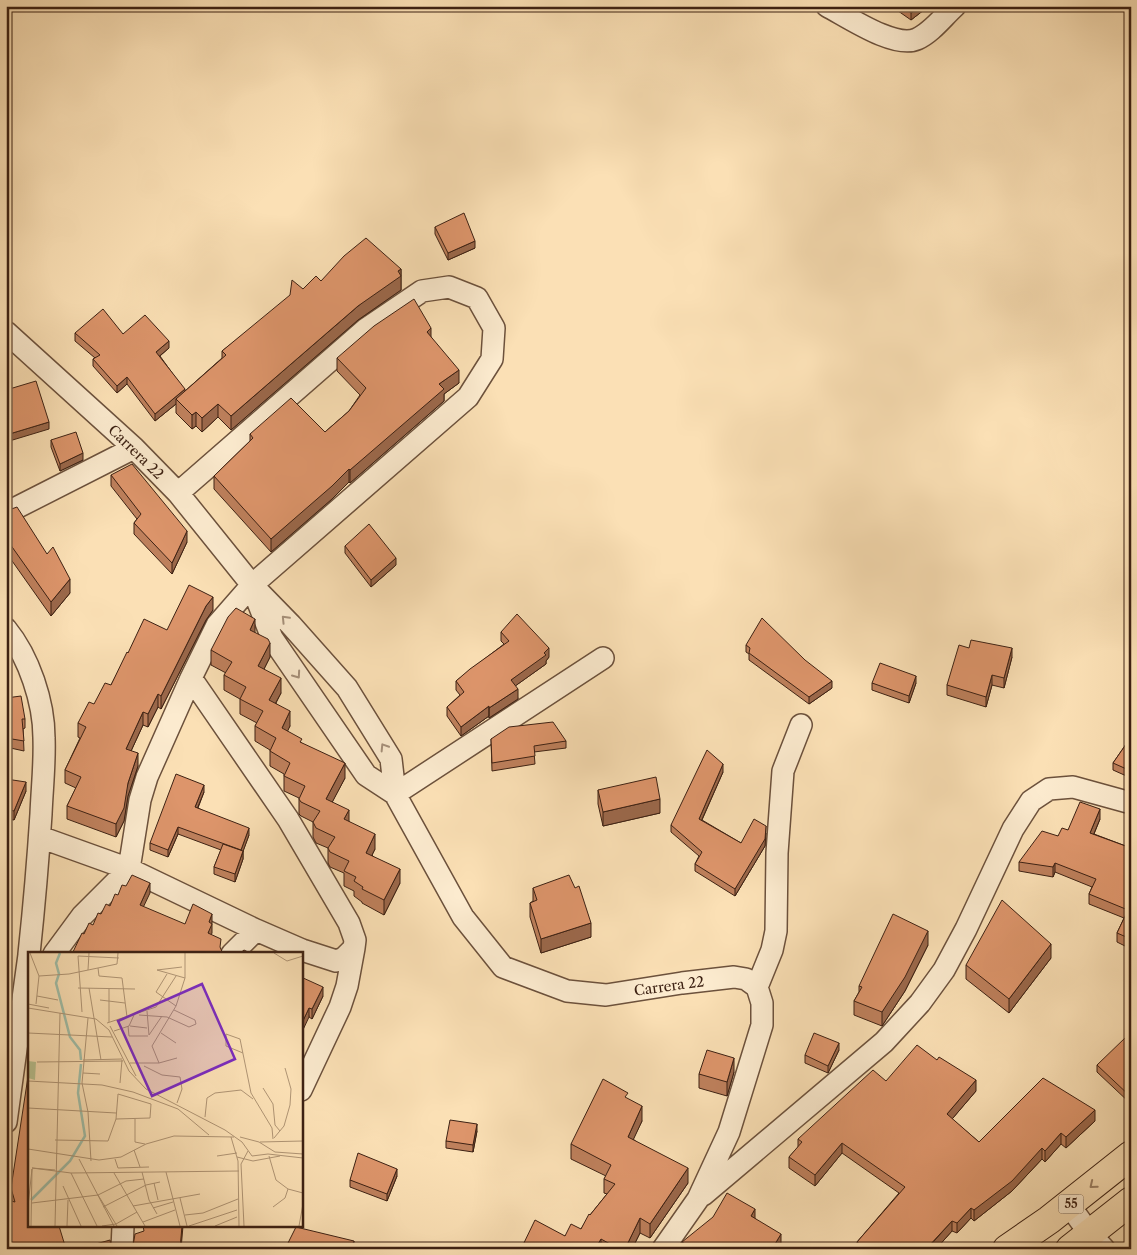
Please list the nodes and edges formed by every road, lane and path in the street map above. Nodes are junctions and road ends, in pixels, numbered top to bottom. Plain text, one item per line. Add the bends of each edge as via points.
1 (828, 6) edge
2 (955, 6) edge
3 (6, 332) edge
4 (134, 448) junction
5 (178, 494) junction
6 (6, 513) edge
7 (252, 585) junction
8 (6, 629) edge
9 (603, 658) dead end
10 (191, 678) junction
11 (800, 725) dead end
12 (395, 794) junction
13 (1131, 803) edge
14 (40, 837) junction
15 (129, 869) junction
16 (256, 930) junction
17 (354, 948) junction
18 (29, 952) edge
19 (55, 952) edge
20 (234, 952) edge
21 (28, 970) edge
22 (757, 987) junction
23 (24, 1035) edge
24 (302, 1088) edge
25 (6, 1121) edge
26 (1131, 1155) edge
27 (698, 1199) junction
28 (1131, 1201) edge
29 (1069, 1205) junction
30 (123, 1228) edge
31 (1088, 1244) edge
32 (122, 1249) edge
33 (663, 1249) edge
34 (1007, 1249) edge

1 - 2 street via 882,35 908,42 927,32
3 - 4 street, Carrera 22
4 - 5 street, Carrera 22
4 - 6 street
5 - 7 street, Carrera 22
5 - 7 street via 366,329 422,291 450,287 478,298 494,328 492,359 468,397
7 - 10 street via 217,625
7 -> 12 street, Carrera 22 via 272,638 366,775
12 -> 7 street, Carrera 22 via 391,759 347,688
8 - 14 street via 32,673 41,711 44,737
9 - 12 street
10 - 15 street via 147,777
10 - 17 street via 288,819 348,923 355,940
11 - 22 street via 784,771 777,853 776,931
12 - 22 street, Carrera 22 via 463,917 503,967 567,992 606,995 734,977 746,979
13 - 27 street via 1073,787 1049,789 1031,801 1013,829 944,970 920,1003 884,1042
14 - 15 street
14 - 18 street
15 - 16 street
15 - 19 street via 82,916
16 - 17 street via 336,961
16 - 20 street
17 - 24 street via 340,1007
21 - 23 street
22 - 27 street via 762,1003 762,1025 729,1132
23 - 25 street
26 -> 29 highway, 55
27 - 33 street
28 - 31 highway, 55
29 - 31 street
29 - 34 highway, 55
30 - 32 street

